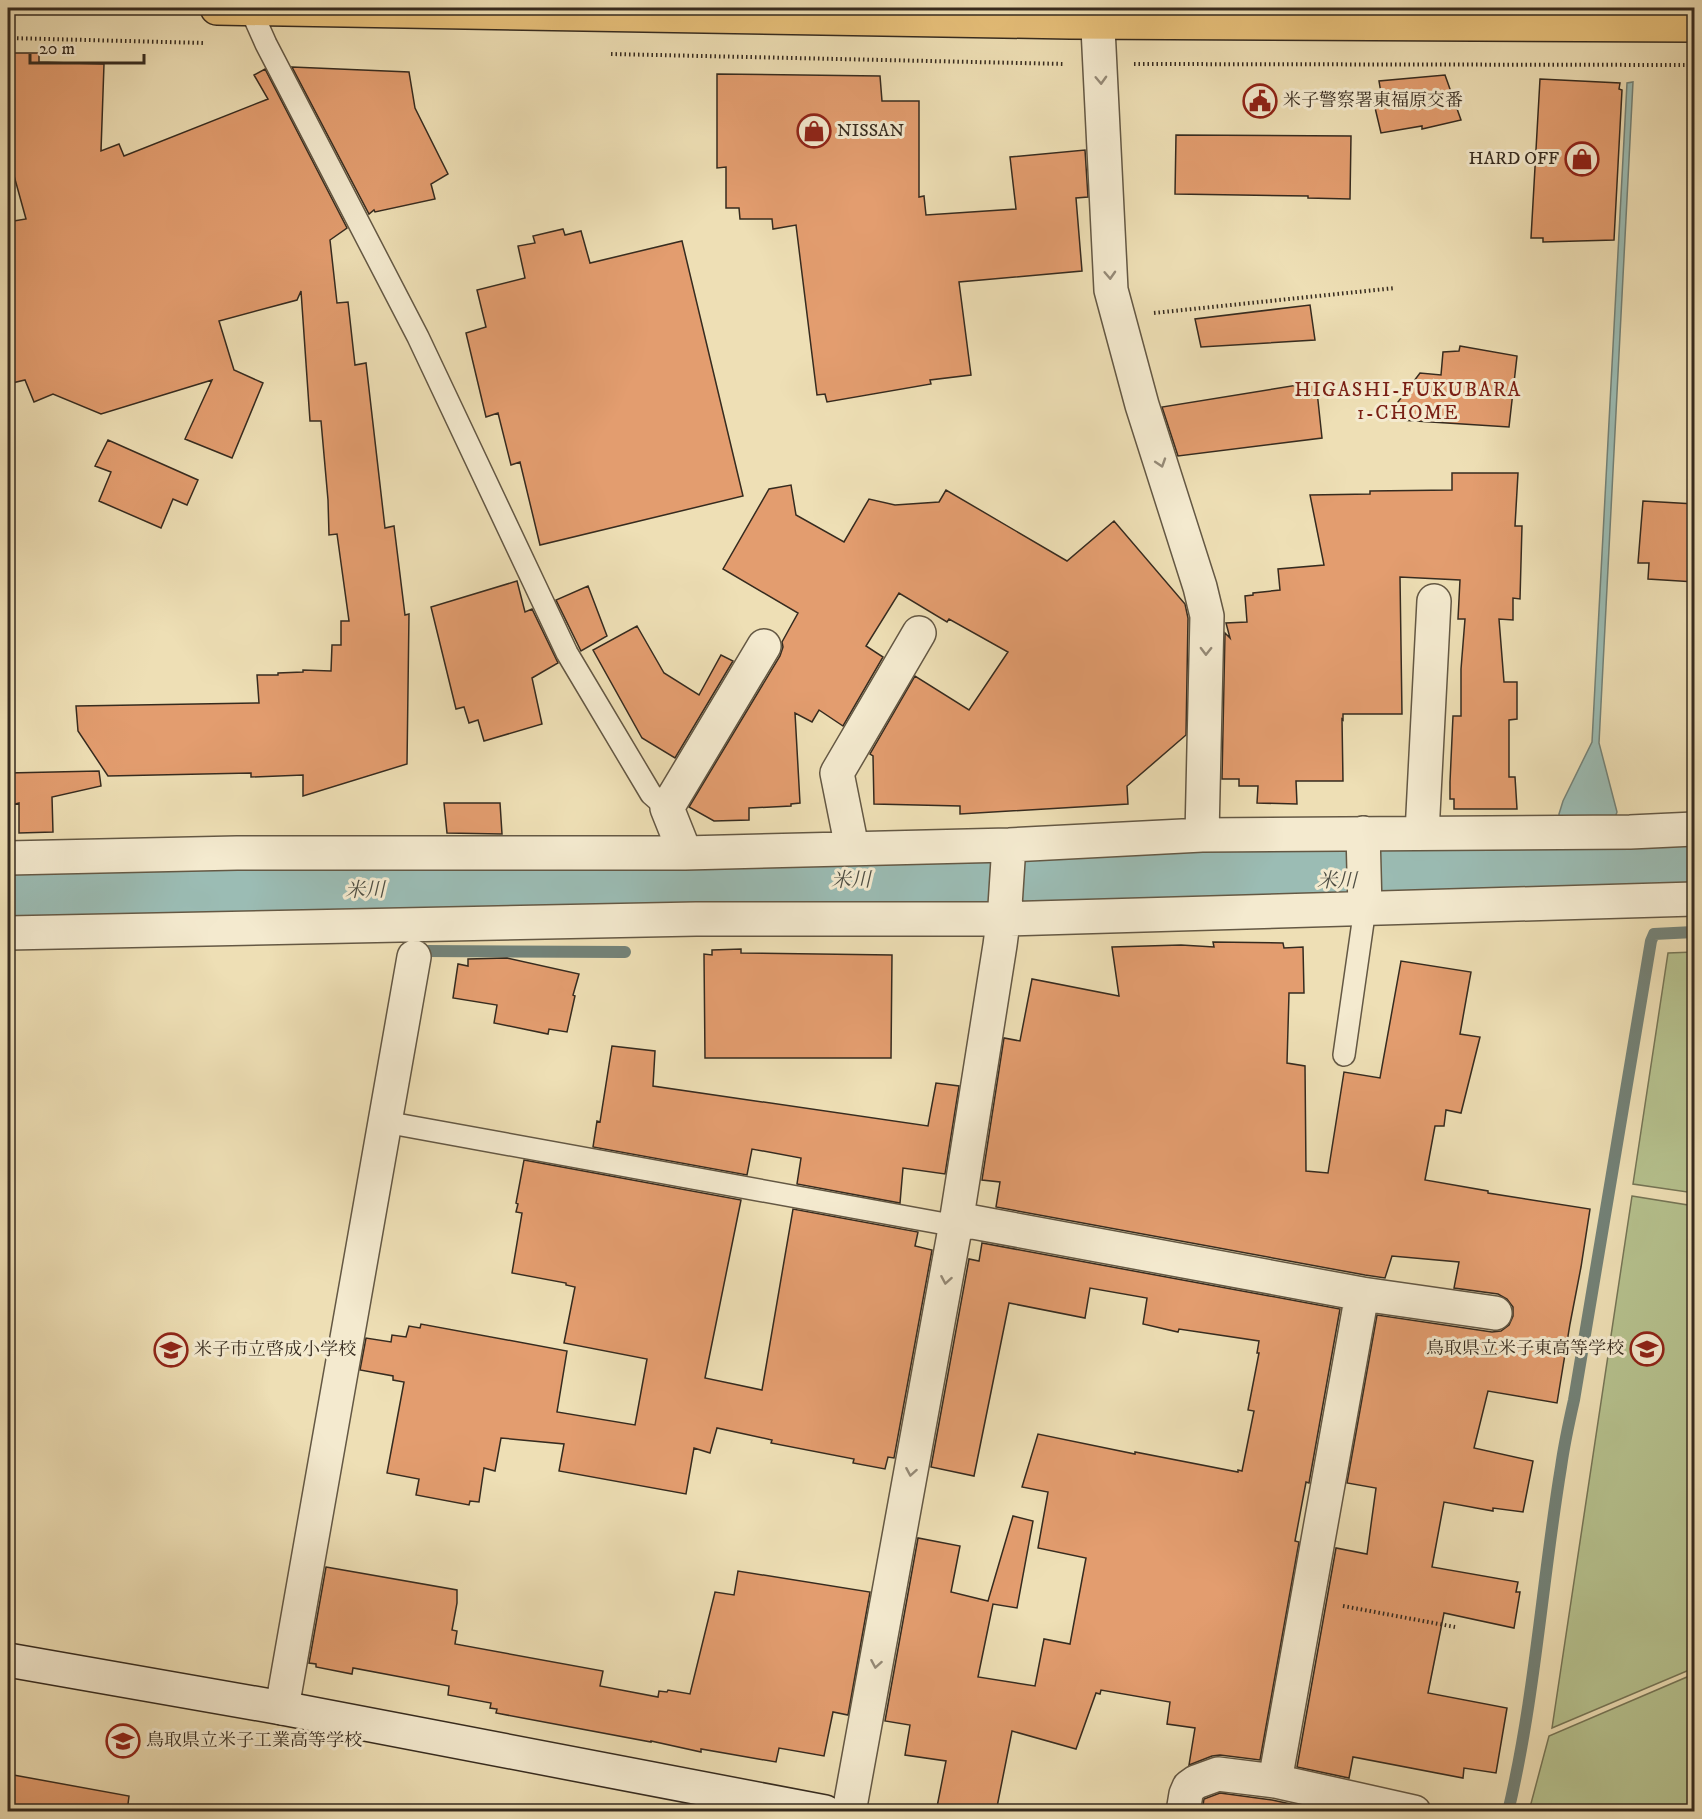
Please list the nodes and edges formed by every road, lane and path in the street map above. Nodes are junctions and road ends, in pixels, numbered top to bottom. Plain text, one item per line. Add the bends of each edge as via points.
1 (217, 8) edge
2 (250, 8) edge
3 (1098, 15) edge
4 (1695, 25) edge
5 (1123, 64) dead end
6 (1695, 65) edge
7 (1395, 288) dead end
8 (1118, 317) junction
9 (1434, 601) dead end
10 (918, 633) dead end
11 (764, 646) dead end
12 (667, 808) junction
13 (1695, 829) edge
14 (1422, 833) junction
15 (1202, 835) junction
16 (1363, 846) junction
17 (852, 848) junction
18 (685, 853) junction
19 (1009, 853) junction
20 (8, 858) edge
21 (1695, 899) edge
22 (1365, 902) junction
23 (1004, 913) junction
24 (8, 933) edge
25 (414, 957) dead end
26 (1344, 1054) dead end
27 (385, 1122) junction
28 (956, 1222) junction
29 (1362, 1294) junction
30 (1494, 1313) dead end
31 (1307, 1599) junction
32 (1455, 1627) dead end
33 (8, 1660) edge
34 (282, 1708) junction
35 (1275, 1781) junction
36 (825, 1812) edge
37 (849, 1812) edge
38 (1183, 1812) edge
39 (1413, 1812) edge

1 - 2 highway
2 - 3 highway via 755,18
2 - 12 lane via 418,337 567,653 651,794
3 - 4 highway
3 -> 8 street via 1111,290
5 - 6 path
7 - 8 path
8 -> 15 street via 1207,616
9 - 14 street
10 - 17 street via 837,773
11 - 12 street
12 - 18 street
13 - 14 street
14 - 16 street
15 - 16 street
15 - 19 street
16 - 22 street
17 - 18 street
17 - 19 street
18 - 20 street via 237,853
19 - 23 street
21 - 22 street
22 - 23 street
22 - 26 lane
23 - 24 street
23 - 28 street
25 - 27 street
27 - 28 lane via 940,1223
27 - 34 street
28 - 29 street via 973,1221
28 -> 37 street
29 - 30 street
29 - 31 street
31 - 32 path
31 - 35 street
33 - 34 street
34 - 36 street
35 - 38 street via 1218,1774 1206,1777 1189,1787
35 - 39 street

